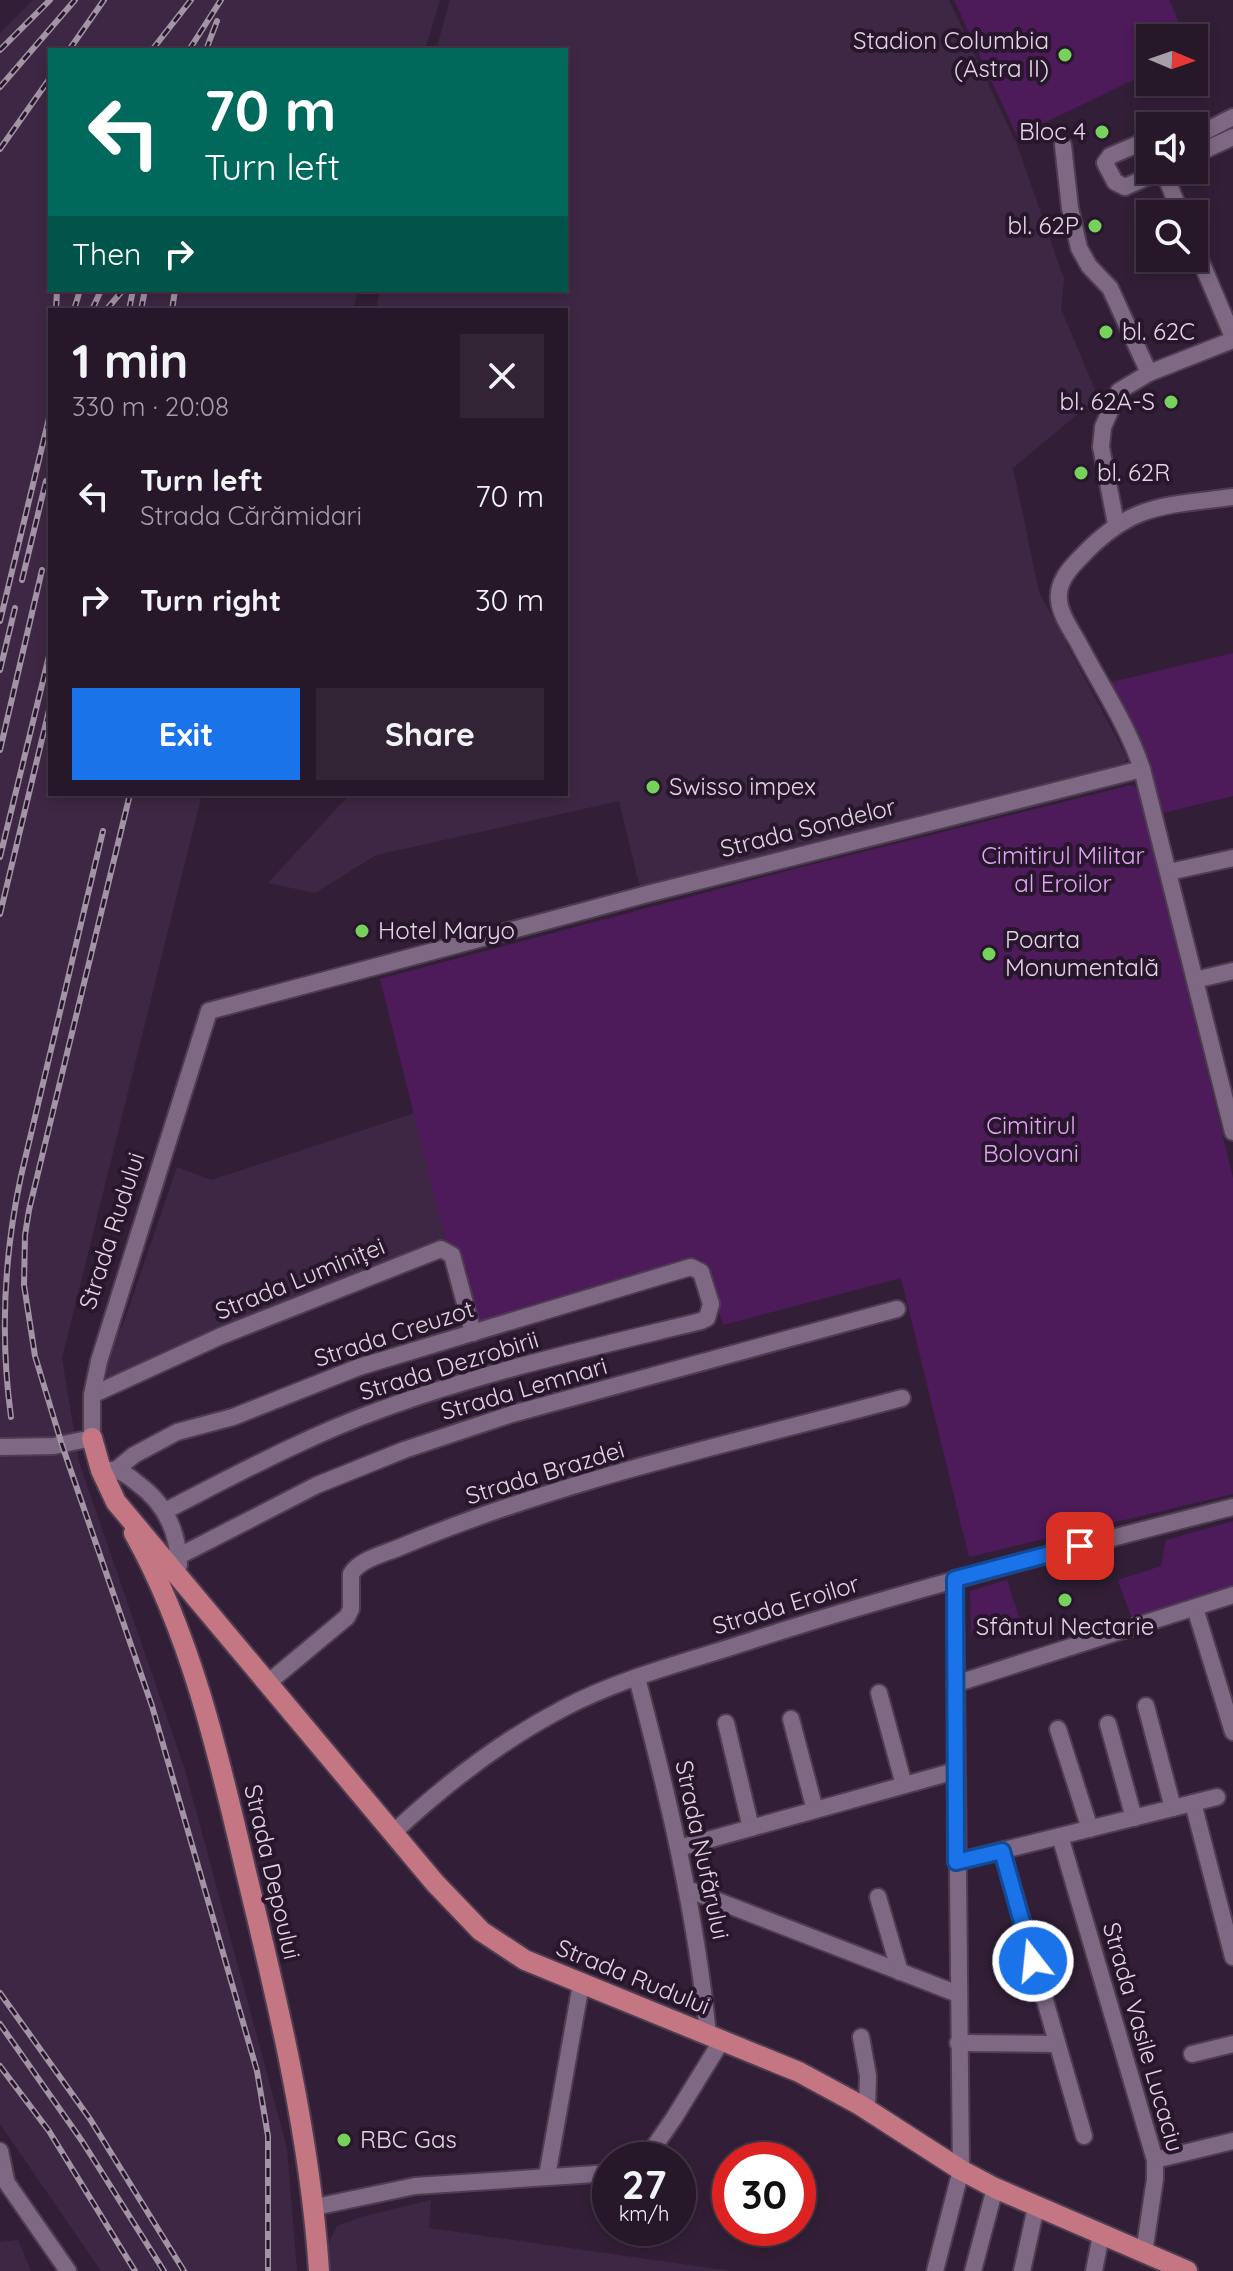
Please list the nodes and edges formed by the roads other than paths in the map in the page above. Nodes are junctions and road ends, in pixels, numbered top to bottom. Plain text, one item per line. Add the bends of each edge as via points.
1 (1233, 117) edge
2 (1208, 130) edge
3 (1233, 137) edge
4 (1063, 145) dead end
5 (1136, 145) edge
6 (1208, 149) edge
7 (1136, 182) edge
8 (1205, 272) edge
9 (1233, 339) edge
10 (1149, 373) junction
11 (1233, 497) edge
12 (1116, 524) junction
13 (1142, 769) junction
14 (1233, 858) edge
15 (1169, 872) junction
16 (1233, 971) edge
17 (1195, 980) junction
18 (209, 1011) joint
19 (1233, 1132) edge
20 (696, 1268) joint
21 (897, 1309) dead end
22 (473, 1333) junction
23 (92, 1395) junction
24 (902, 1398) dead end
25 (92, 1438) junction
26 (0, 1447) edge
27 (109, 1470) junction
28 (116, 1502) junction
29 (1233, 1507) edge
30 (165, 1511) junction
31 (179, 1566) junction
32 (955, 1579) junction
33 (1233, 1595) edge
34 (1195, 1608) junction
35 (212, 1615) junction
36 (177, 1628) junction
37 (637, 1678) junction
38 (269, 1682) junction
39 (955, 1684) junction
40 (879, 1693) dead end
41 (1146, 1706) dead end
42 (791, 1719) dead end
43 (726, 1723) dead end
44 (1108, 1724) dead end
45 (1058, 1729) dead end
46 (1233, 1732) edge
47 (955, 1771) junction
48 (904, 1785) junction
49 (1217, 1797) dead end
50 (1193, 1803) junction
51 (1173, 1808) junction
52 (815, 1810) junction
53 (1134, 1818) junction
54 (751, 1828) junction
55 (1090, 1829) junction
56 (393, 1833) junction
57 (1060, 1836) junction
58 (679, 1848) junction
59 (1002, 1851) junction
60 (956, 1862) junction
61 (687, 1889) junction
62 (878, 1897) dead end
63 (1233, 1957) edge
64 (900, 1972) junction
65 (581, 1984) junction
66 (958, 1994) junction
67 (715, 2037) junction
68 (861, 2037) dead end
69 (958, 2043) junction
70 (1056, 2044) junction
71 (1233, 2044) edge
72 (1192, 2054) dead end
73 (867, 2109) junction
74 (1084, 2136) dead end
75 (1233, 2141) edge
76 (657, 2142) edge
77 (0, 2151) edge
78 (1155, 2160) junction
79 (961, 2170) junction
80 (592, 2174) edge
81 (3, 2176) edge
82 (547, 2176) junction
83 (995, 2188) junction
84 (315, 2207) junction
85 (1036, 2207) junction
86 (1101, 2235) junction
87 (1144, 2253) junction
88 (1181, 2270) edge
89 (68, 2271) edge
90 (319, 2271) edge
91 (935, 2271) edge
92 (973, 2271) edge
93 (1022, 2271) edge
94 (1094, 2271) edge

1 - 2 street
3 - 6 street
4 - 10 street via 1079,248 1110,288
5 - 7 street via 1105,163 1115,182 1125,187
8 - 9 street
9 - 10 street
10 - 12 street via 1119,391 1103,427 1101,447
11 - 12 street via 1141,511
12 - 13 street via 1065,575 1059,601 1124,723
13 - 15 street
13 - 18 street, Strada Sondelor
14 - 15 street
15 - 17 street
16 - 17 street
17 - 19 street
18 - 23 street, Strada Rudului
20 - 22 street, Strada Creuzot
20 - 30 street, Strada Dezrobirii via 711,1304 701,1321 383,1408
21 - 31 street, Strada Lemnari via 512,1414 404,1450 317,1485
22 - 23 street, Strada Luminiței via 452,1255 441,1249 221,1336
22 - 27 street, Strada Creuzot via 359,1367 233,1417 188,1427
23 - 25 street, Strada Rudului
24 - 38 street, Strada Brazdei via 547,1494 361,1564 351,1574 347,1617
25 - 26 street via 54,1446
25 - 27 main road, Strada Rudului
27 - 28 main road, Strada Rudului
27 - 30 street, Strada Rudului via 145,1489
28 - 31 main road, Strada Rudului
28 - 36 main road, Strada Depoului
29 - 32 street, Strada Eroilor
30 - 31 street, Strada Rudului
31 - 35 main road, Strada Rudului
32 - 37 street, Strada Eroilor
32 - 39 street
33 - 34 street
34 - 39 street
34 - 46 street
35 - 36 main road
35 - 38 main road, Strada Rudului
36 - 84 main road, Strada Depoului via 218,1757 255,1908
37 - 56 street, Strada Eroilor via 567,1706 523,1731 430,1798
37 - 58 street, Strada Nufărului
38 - 56 main road, Strada Rudului
39 - 47 street
40 - 48 street
41 - 51 street
42 - 52 street
43 - 54 street
44 - 53 street
45 - 55 street
47 - 48 street
47 - 60 street
48 - 52 street
49 - 50 street
50 - 51 street
50 - 63 street
51 - 53 street
52 - 54 street
53 - 55 street
54 - 58 street
55 - 57 street
56 - 65 main road, Strada Rudului via 492,1940
57 - 59 street
57 - 78 street, Strada Vasile Lucaciu
58 - 61 street, Strada Nufărului
59 - 60 street
59 - 70 street
60 - 66 street
61 - 64 street
61 - 67 street, Strada Nufărului
62 - 64 street
64 - 66 street
65 - 67 main road, Strada Rudului
65 - 82 street
66 - 69 street
67 - 73 main road, Strada Rudului via 799,2072
67 - 76 street
68 - 73 street
69 - 70 street
69 - 79 street
70 - 74 street
71 - 72 street
73 - 79 main road, Strada Rudului
75 - 78 street
77 - 81 street
78 - 87 street, Strada Vasile Lucaciu
79 - 83 main road, Strada Rudului
79 - 91 street
80 - 82 street
81 - 89 street
82 - 84 street via 415,2186
83 - 85 main road, Strada Rudului
83 - 92 street
84 - 90 main road, Strada Depoului
85 - 86 main road, Strada Rudului
85 - 93 street
86 - 87 main road, Strada Rudului
86 - 94 street
87 - 88 main road, Strada Rudului

